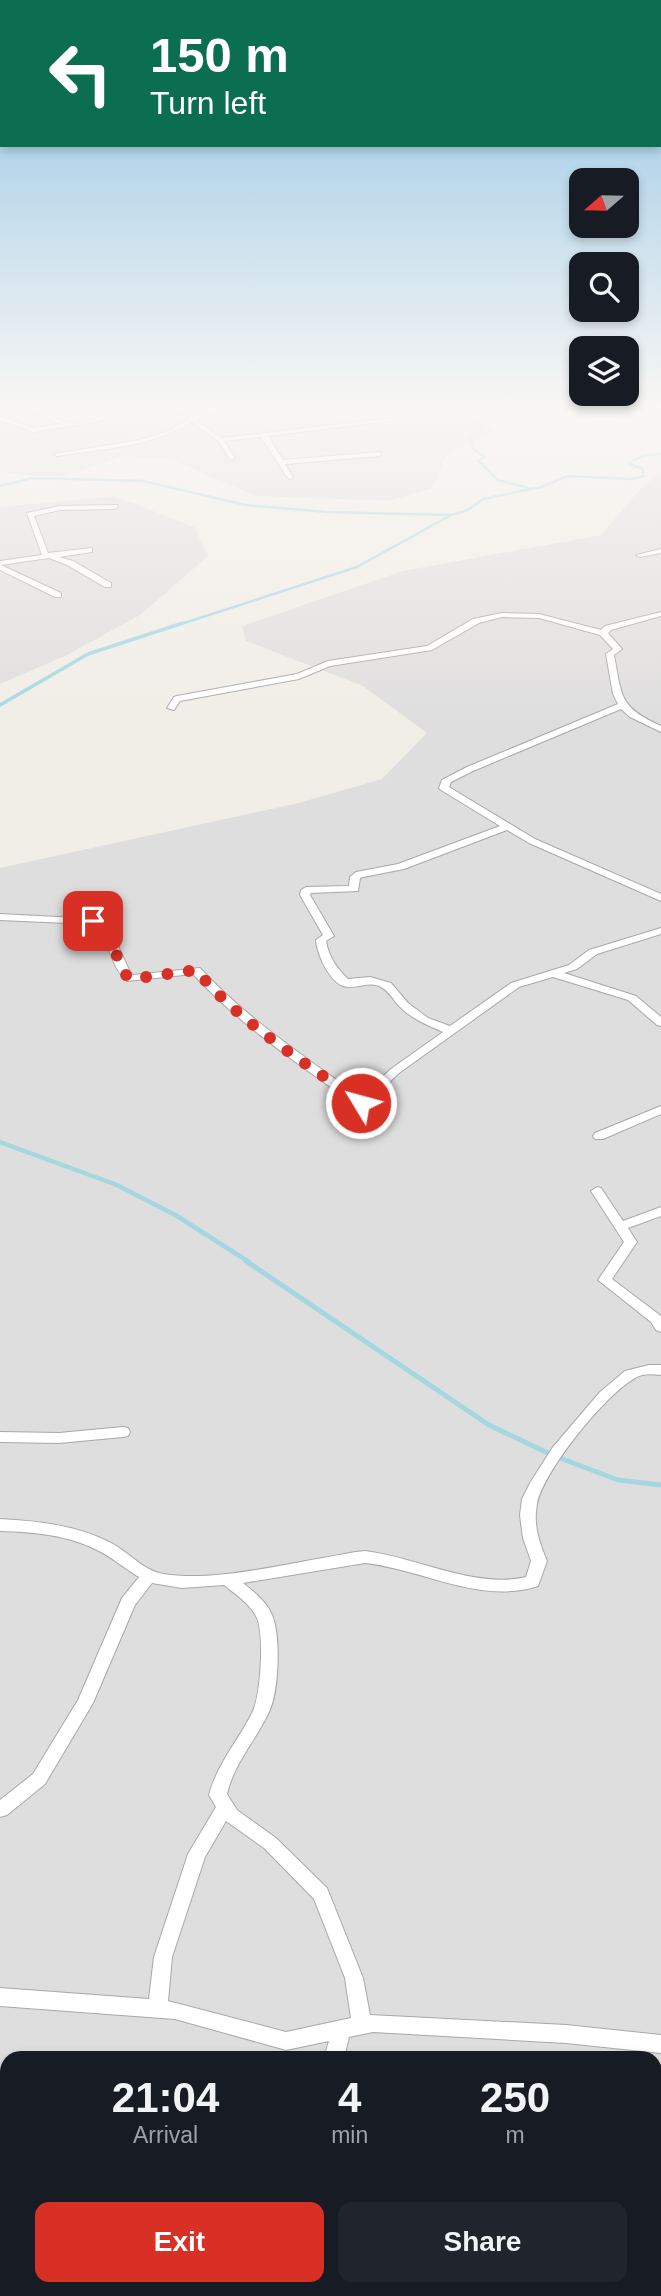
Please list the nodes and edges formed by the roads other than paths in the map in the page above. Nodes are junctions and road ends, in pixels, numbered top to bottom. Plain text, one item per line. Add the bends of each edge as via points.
1 (47, 511) edge
2 (89, 550) dead end
3 (661, 551) edge
4 (45, 554) junction
5 (640, 555) dead end
6 (0, 565) edge
7 (108, 585) dead end
8 (58, 595) dead end
9 (661, 614) edge
10 (603, 633) junction
11 (621, 706) junction
12 (171, 708) dead end
13 (661, 729) edge
14 (508, 827) junction
15 (661, 898) edge
16 (0, 917) edge
17 (661, 932) edge
18 (555, 974) junction
19 (661, 1023) edge
20 (451, 1031) junction
21 (361, 1103) junction
22 (661, 1110) edge
23 (340, 1122) dead end
24 (599, 1136) dead end
25 (597, 1191) dead end
26 (661, 1211) edge
27 (620, 1227) junction
28 (661, 1327) edge
29 (661, 1370) edge
30 (122, 1432) dead end
31 (0, 1437) edge
32 (0, 1525) edge
33 (149, 1576) junction
34 (226, 1577) junction
35 (225, 1808) junction
36 (1, 1810) edge
37 (0, 1997) edge
38 (158, 2009) junction
39 (352, 2027) junction
40 (661, 2044) edge
41 (338, 2051) edge

1 - 4 street via 30,515
2 - 4 street
3 - 5 street
4 - 6 street
4 - 7 street
6 - 8 street
9 - 10 street
10 - 11 street via 618,649 610,653
10 - 12 street via 539,616 491,616 429,648 350,660 299,676 177,699
11 - 13 street via 631,716
11 - 14 street via 447,780 444,788
14 - 15 street
14 - 20 street via 412,863 360,874 355,877 354,889 306,890 329,936 321,940 322,951 337,975 346,983 361,979 387,985 424,1020
16 - 21 street via 93,921 106,931 131,979 196,970 259,1032
17 - 18 street via 593,952
18 - 19 street via 632,998
18 - 20 street via 515,985
20 - 21 street via 395,1071
21 - 23 street
22 - 24 street
25 - 27 street
26 - 27 street
27 - 28 street via 631,1242 605,1280 656,1318
29 - 34 street via 646,1369 617,1382 557,1452 530,1496 527,1528 539,1561 532,1582 492,1584 398,1560 363,1557
30 - 31 street
32 - 33 street via 90,1539
33 - 34 street via 183,1581
33 - 36 street via 128,1602 85,1703 38,1779
34 - 35 street via 265,1617 267,1641 264,1707 221,1779 218,1796
35 - 38 street via 197,1854 163,1957
35 - 39 street via 270,1843 321,1894 354,1978
37 - 38 street
38 - 39 street via 286,2041
39 - 40 street via 373,2023
39 - 41 street

